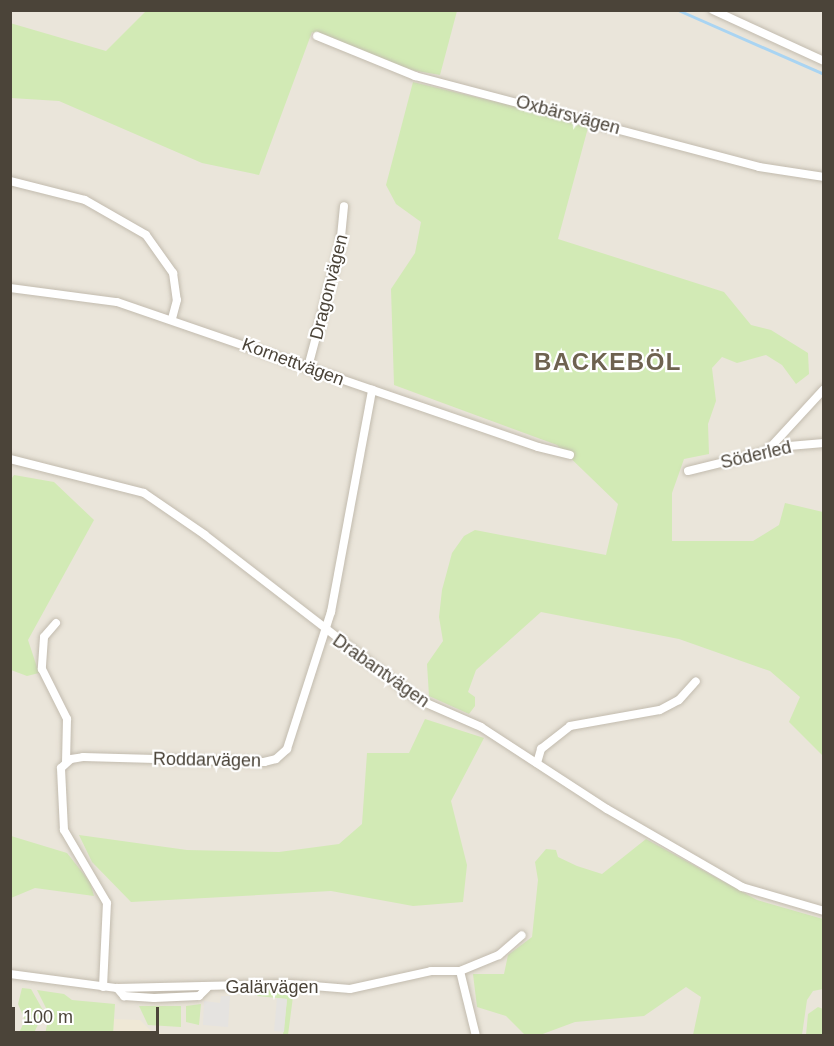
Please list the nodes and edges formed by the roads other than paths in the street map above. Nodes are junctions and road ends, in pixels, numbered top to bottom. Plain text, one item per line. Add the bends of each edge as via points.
1 (713, 10) edge
2 (317, 36) dead end
3 (824, 61) edge
4 (824, 177) edge
5 (10, 182) edge
6 (344, 206) dead end
7 (10, 288) edge
8 (172, 319) junction
9 (308, 367) junction
10 (824, 389) edge
11 (372, 390) junction
12 (824, 443) edge
13 (766, 451) junction
14 (570, 455) dead end
15 (10, 459) edge
16 (688, 471) dead end
17 (56, 622) dead end
18 (325, 632) junction
19 (696, 681) dead end
20 (66, 762) junction
21 (537, 763) junction
22 (824, 911) edge
23 (522, 935) dead end
24 (460, 971) junction
25 (10, 974) edge
26 (103, 987) junction
27 (476, 1035) edge

1 - 3 street
2 - 4 street, Oxbärsvägen via 415,76 759,167
5 - 8 street via 86,200 146,235 173,273 177,300
6 - 9 street, Dragonvägen via 340,248
7 - 8 street, Kornettvägen via 81,294
8 - 9 street, Kornettvägen
9 - 11 street, Kornettvägen
10 - 13 street
11 - 14 street, Kornettvägen
11 - 18 street, Roddarvägen
12 - 13 street, Söderled
13 - 16 street, Söderled
15 - 18 street, Drabantvägen via 144,493 205,535
17 - 20 street via 44,637 42,669 67,719
18 - 20 street, Roddarvägen via 291,741 276,759 264,762 83,758
18 - 21 street, Drabantvägen via 417,699 481,727
19 - 21 street via 679,700 660,710 570,726 542,749
20 - 26 street via 58,776 64,830 107,903
21 - 22 street, Drabantvägen via 607,809 742,887
23 - 24 street, Galärvägen via 499,955
24 - 26 street, Galärvägen via 431,971 350,989 289,984
24 - 27 street
25 - 26 street, Galärvägen

